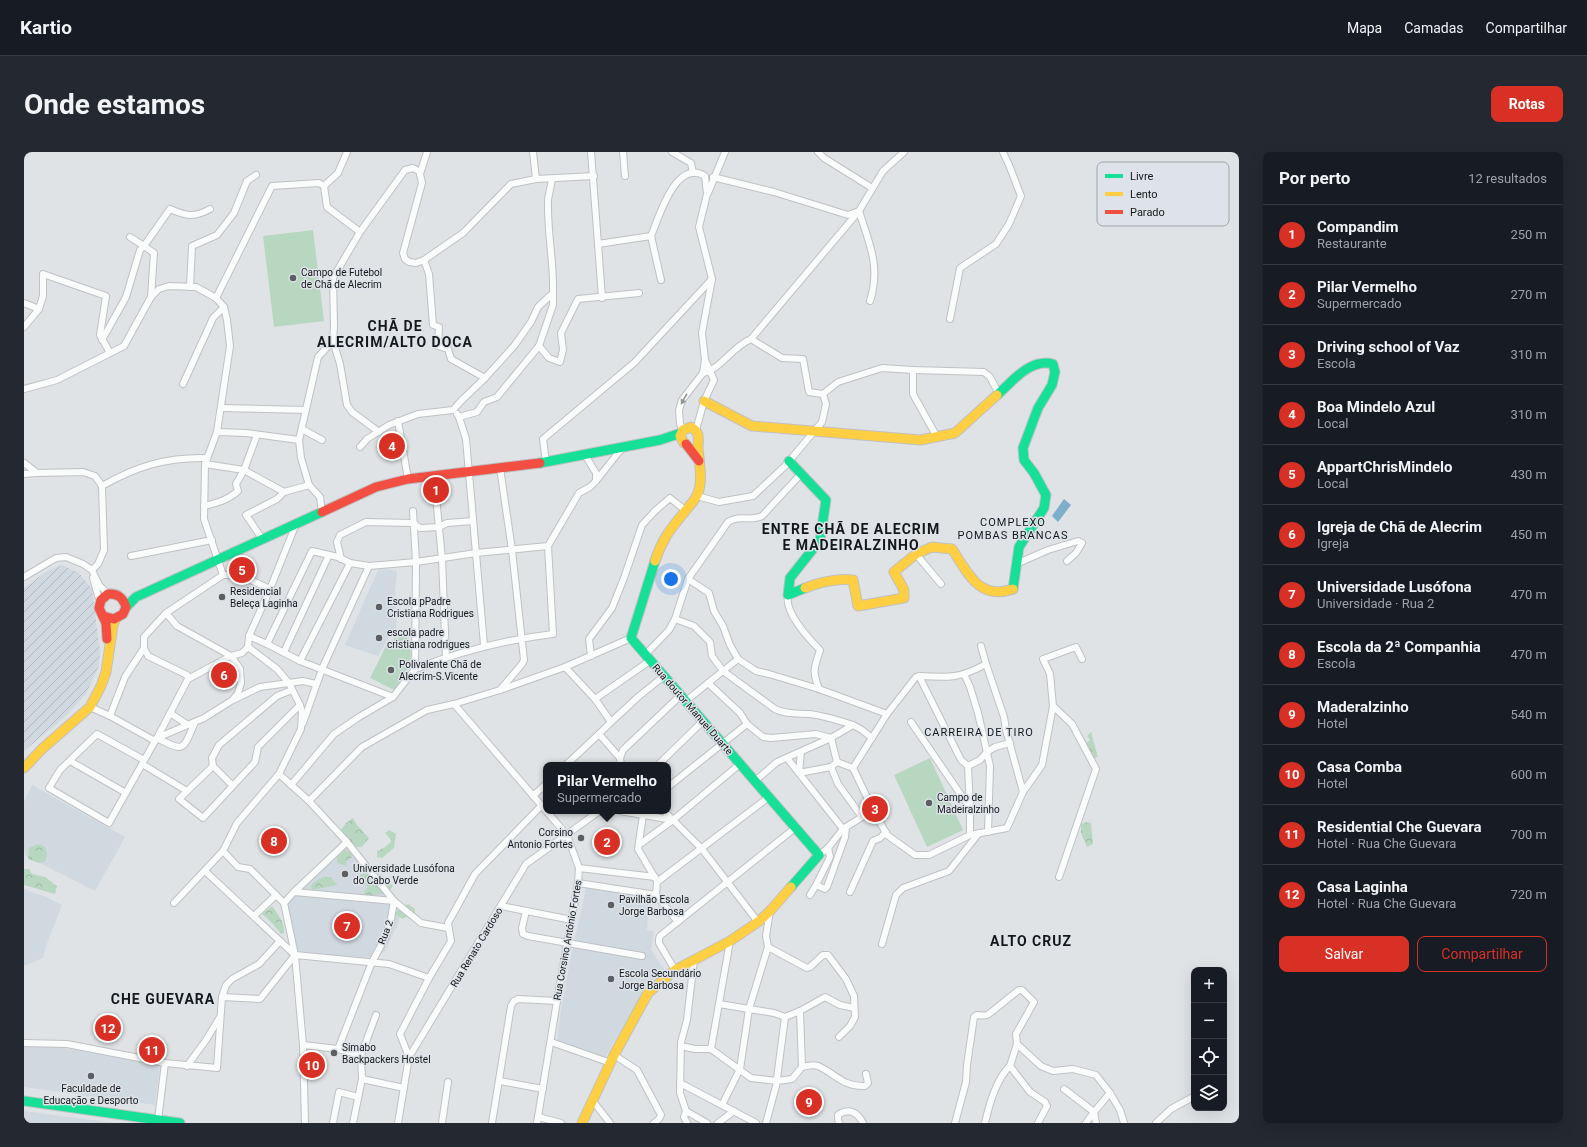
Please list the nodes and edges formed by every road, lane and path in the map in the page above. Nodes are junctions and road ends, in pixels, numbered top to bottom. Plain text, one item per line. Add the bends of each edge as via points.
1 (347, 152) edge
2 (427, 152) edge
3 (533, 152) edge
4 (591, 152) edge
5 (623, 152) edge
6 (672, 152) edge
7 (725, 152) edge
8 (818, 152) edge
9 (904, 152) edge
10 (1003, 152) edge
11 (693, 173) junction
12 (256, 174) dead end
13 (420, 174) junction
14 (594, 176) junction
15 (626, 176) dead end
16 (713, 177) junction
17 (536, 179) junction
18 (552, 179) junction
19 (324, 186) junction
20 (872, 188) junction
21 (707, 194) junction
22 (210, 209) dead end
23 (859, 211) junction
24 (360, 232) junction
25 (651, 236) junction
26 (130, 237) dead end
27 (598, 244) junction
28 (144, 246) junction
29 (424, 260) junction
30 (712, 279) junction
31 (661, 280) dead end
32 (190, 287) junction
33 (639, 293) dead end
34 (553, 294) junction
35 (151, 297) junction
36 (216, 298) junction
37 (602, 298) junction
38 (870, 300) dead end
39 (24, 303) edge
40 (224, 307) junction
41 (40, 309) junction
42 (950, 319) dead end
43 (24, 327) edge
44 (102, 340) junction
45 (751, 340) junction
46 (333, 341) junction
47 (539, 346) junction
48 (110, 353) junction
49 (705, 360) junction
50 (913, 370) junction
51 (711, 371) junction
52 (703, 373) junction
53 (485, 378) junction
54 (183, 384) dead end
55 (24, 389) edge
56 (823, 394) junction
57 (999, 394) junction
58 (704, 401) junction
59 (221, 408) junction
60 (306, 410) junction
61 (453, 410) junction
62 (459, 417) junction
63 (398, 421) junction
64 (302, 429) junction
65 (816, 431) junction
66 (217, 432) junction
67 (379, 432) junction
68 (682, 432) junction
69 (697, 434) junction
70 (257, 435) junction
71 (937, 437) junction
72 (299, 440) junction
73 (322, 440) dead end
74 (660, 440) junction
75 (685, 444) junction
76 (360, 447) dead end
77 (624, 448) junction
78 (585, 455) junction
79 (206, 461) junction
80 (789, 461) junction
81 (546, 462) junction
82 (24, 463) edge
83 (699, 463) junction
84 (500, 468) junction
85 (244, 470) junction
86 (468, 472) junction
87 (37, 473) junction
88 (24, 474) edge
89 (801, 474) junction
90 (434, 476) junction
91 (408, 479) junction
92 (596, 481) junction
93 (309, 485) junction
94 (102, 486) junction
95 (284, 492) junction
96 (697, 496) junction
97 (204, 506) junction
98 (686, 510) junction
99 (413, 511) dead end
100 (322, 513) junction
101 (473, 521) junction
102 (413, 523) junction
103 (296, 524) junction
104 (439, 527) junction
105 (212, 540) junction
106 (263, 540) junction
107 (548, 546) junction
108 (512, 550) junction
109 (476, 553) junction
110 (916, 554) junction
111 (329, 555) junction
112 (131, 556) dead end
113 (341, 559) junction
114 (442, 559) junction
115 (219, 560) junction
116 (1067, 560) dead end
117 (416, 562) junction
118 (350, 563) junction
119 (1016, 564) junction
120 (369, 566) junction
121 (92, 570) junction
122 (223, 575) junction
123 (24, 577) edge
124 (688, 579) junction
125 (941, 584) dead end
126 (270, 589) junction
127 (788, 595) junction
128 (105, 597) junction
129 (122, 597) junction
130 (136, 597) junction
131 (126, 607) junction
132 (166, 613) junction
133 (103, 616) junction
134 (675, 619) junction
135 (115, 620) junction
136 (249, 636) junction
137 (522, 638) junction
138 (632, 638) junction
139 (268, 644) junction
140 (484, 645) junction
141 (981, 646) dead end
142 (248, 647) junction
143 (144, 648) junction
144 (109, 650) junction
145 (284, 652) junction
146 (231, 656) junction
147 (591, 656) junction
148 (446, 657) junction
149 (648, 657) junction
150 (738, 659) junction
151 (1082, 659) dead end
152 (300, 661) junction
153 (986, 664) junction
154 (565, 667) junction
155 (322, 669) junction
156 (415, 669) junction
157 (723, 671) junction
158 (964, 674) junction
159 (664, 676) junction
160 (919, 676) junction
161 (188, 679) junction
162 (289, 683) junction
163 (708, 683) junction
164 (316, 684) junction
165 (819, 689) junction
166 (292, 690) junction
167 (500, 690) junction
168 (393, 697) junction
169 (683, 698) junction
170 (595, 699) junction
171 (232, 700) junction
172 (454, 704) junction
173 (300, 705) junction
174 (1053, 706) junction
175 (90, 707) junction
176 (170, 713) junction
177 (888, 714) junction
178 (110, 716) junction
179 (703, 721) junction
180 (194, 722) junction
181 (611, 722) junction
182 (911, 722) dead end
183 (747, 724) junction
184 (188, 725) junction
185 (853, 725) junction
186 (301, 729) junction
187 (599, 734) junction
188 (831, 738) junction
189 (872, 738) junction
190 (156, 740) junction
191 (722, 743) junction
192 (1010, 743) junction
193 (801, 752) junction
194 (987, 752) junction
195 (620, 758) junction
196 (787, 758) junction
197 (70, 761) junction
198 (143, 762) junction
199 (569, 762) edge
200 (620, 762) edge
201 (661, 762) edge
202 (837, 762) junction
203 (740, 764) junction
204 (212, 766) junction
205 (831, 766) junction
206 (968, 766) junction
207 (24, 768) edge
208 (853, 768) junction
209 (798, 773) junction
210 (278, 774) junction
211 (755, 781) junction
212 (291, 785) junction
213 (233, 786) junction
214 (671, 786) edge
215 (543, 787) edge
216 (187, 791) junction
217 (1023, 792) junction
218 (126, 793) junction
219 (533, 796) junction
220 (769, 797) junction
221 (309, 801) junction
222 (541, 806) joint
223 (970, 808) junction
224 (873, 810) junction
225 (548, 814) edge
226 (595, 814) edge
227 (637, 814) edge
228 (667, 814) edge
229 (643, 815) junction
230 (862, 817) junction
231 (673, 820) junction
232 (795, 828) junction
233 (845, 828) junction
234 (886, 832) junction
235 (988, 832) junction
236 (979, 833) junction
237 (567, 835) junction
238 (970, 835) junction
239 (347, 842) junction
240 (640, 844) junction
241 (828, 848) junction
242 (702, 849) junction
243 (223, 851) junction
244 (819, 855) junction
245 (579, 868) junction
246 (205, 871) junction
247 (1059, 878) dead end
248 (656, 879) junction
249 (578, 883) junction
250 (728, 883) junction
251 (816, 885) junction
252 (294, 892) junction
253 (850, 892) dead end
254 (276, 895) junction
255 (656, 895) junction
256 (810, 895) dead end
257 (394, 901) junction
258 (174, 903) dead end
259 (284, 903) junction
260 (501, 906) junction
261 (526, 911) junction
262 (770, 911) junction
263 (254, 916) junction
264 (572, 920) junction
265 (678, 922) junction
266 (758, 922) junction
267 (448, 928) junction
268 (280, 941) junction
269 (730, 941) junction
270 (568, 944) junction
271 (882, 944) dead end
272 (768, 947) junction
273 (295, 955) junction
274 (642, 956) dead end
275 (694, 960) junction
276 (372, 962) junction
277 (675, 970) junction
278 (429, 978) junction
279 (222, 997) junction
280 (557, 1001) junction
281 (720, 1004) junction
282 (854, 1008) junction
283 (750, 1009) junction
284 (800, 1012) junction
285 (221, 1015) junction
286 (376, 1016) dead end
287 (785, 1017) junction
288 (839, 1037) dead end
289 (551, 1042) junction
290 (24, 1043) edge
291 (1017, 1044) junction
292 (303, 1045) junction
293 (681, 1046) junction
294 (338, 1049) junction
295 (711, 1049) junction
296 (361, 1054) junction
297 (409, 1057) junction
298 (612, 1059) junction
299 (166, 1063) junction
300 (187, 1066) junction
301 (1010, 1066) junction
302 (802, 1067) junction
303 (740, 1069) junction
304 (866, 1074) dead end
305 (362, 1080) junction
306 (500, 1081) junction
307 (777, 1081) junction
308 (448, 1082) dead end
309 (680, 1084) junction
310 (404, 1088) junction
311 (543, 1089) junction
312 (1064, 1089) dead end
313 (1110, 1093) junction
314 (358, 1096) junction
315 (1191, 1098) edge
316 (592, 1100) junction
317 (24, 1101) edge
318 (722, 1105) junction
319 (686, 1111) junction
320 (734, 1111) junction
321 (1094, 1112) junction
322 (158, 1120) junction
323 (538, 1120) edge
324 (180, 1123) edge
325 (305, 1123) edge
326 (333, 1123) edge
327 (352, 1123) edge
328 (398, 1123) edge
329 (442, 1123) edge
330 (492, 1123) edge
331 (561, 1123) edge
332 (582, 1123) edge
333 (610, 1123) edge
334 (654, 1123) edge
335 (687, 1123) edge
336 (707, 1123) edge
337 (718, 1123) edge
338 (756, 1123) edge
339 (766, 1123) edge
340 (840, 1123) edge
341 (863, 1123) edge
342 (955, 1123) edge
343 (986, 1123) edge
344 (1038, 1123) edge
345 (1086, 1123) edge
346 (1096, 1123) edge
347 (1124, 1123) edge
348 (1156, 1123) edge

1 - 19 street via 338,173
2 - 13 street
3 - 17 street
4 - 14 street
5 - 15 street
6 - 11 street via 691,163
7 - 16 street
8 - 20 street
9 - 20 street via 883,171
10 - 42 street via 1020,196 1009,224 996,244 960,268
11 - 21 street via 705,176
11 - 25 street via 678,180 672,188
12 - 32 street via 247,180 234,213 217,235 192,246
13 - 24 street via 413,168 405,170
13 - 29 street via 422,183 403,253 409,262
14 - 18 street
14 - 27 street
16 - 21 street
16 - 23 street via 774,192 848,215
17 - 18 street
17 - 29 street via 511,184 463,232
18 - 34 street via 548,199 548,228
19 - 24 street via 327,207
19 - 36 street via 319,182 272,186
20 - 23 street
21 - 30 street via 699,227
22 - 28 street via 190,216 170,209
23 - 38 street via 876,274
23 - 45 street
24 - 46 street via 332,278
25 - 27 street
25 - 31 street
26 - 28 street
27 - 37 street
28 - 35 street via 154,253
28 - 44 street via 140,250 126,296
29 - 53 street via 429,274 433,325 440,327 438,346 448,349 451,359
30 - 49 street via 702,334
30 - 81 street via 634,363 543,439
32 - 35 street via 169,286 159,289
32 - 36 street via 196,287
33 - 37 street
34 - 47 street via 553,305
34 - 53 street via 538,307 514,346
35 - 48 street via 124,346
36 - 40 street
37 - 47 street via 578,299 574,304 561,333 563,350 560,362 549,358
39 - 41 street
40 - 54 street via 214,318
40 - 59 street via 230,346
41 - 43 street
41 - 44 street via 43,274 106,296 100,335
44 - 48 street
45 - 51 street via 741,344
45 - 56 street via 782,358 803,359 809,392
46 - 60 street via 318,357
46 - 67 street via 347,405 352,412
47 - 62 street via 497,397 484,402 477,412
48 - 55 street via 58,380
49 - 51 street
49 - 52 street
50 - 56 street via 882,368 838,382
50 - 57 street via 984,372 990,377
50 - 71 street via 913,394
51 - 52 street
51 - 58 street via 714,380
52 -> 68 street via 682,400 679,410
53 - 61 street
56 - 65 street via 826,404 822,422
57 - 71 street via 955,433
57 - 119 street via 1030,366 1045,362 1053,364 1055,372 1052,385 1038,408 1023,448 1024,460 1046,495 1044,508 1019,548
58 - 65 street via 752,426
58 - 69 street
59 - 60 street
59 - 66 street
60 - 64 street
61 - 62 street
61 - 63 street via 418,414
62 - 86 street via 466,439
63 - 67 street
63 - 91 street
64 - 72 street
64 - 73 street
65 - 71 street via 921,440
65 - 80 street
66 - 70 street
66 - 79 street
67 - 76 street via 367,438
68 - 69 street via 691,427
68 - 74 street
68 - 75 street via 681,438
69 - 75 street via 695,444
69 - 83 street
70 - 72 street
70 - 85 street
72 - 93 street
74 - 75 street
74 - 77 street
75 - 83 street
77 - 78 street
77 - 92 street
78 - 81 street
78 - 92 street via 596,473
79 - 85 street
79 - 94 street via 185,457 161,461 118,477
79 - 97 street
80 - 89 street
80 - 96 street via 753,496 719,502
81 - 84 street
82 - 87 street
83 - 96 street via 702,473
84 - 86 street
84 - 108 street
85 - 95 street
85 - 97 street via 236,484 238,491 232,497
86 - 90 street
86 - 101 street
87 - 88 street
87 - 94 street via 83,472 95,476
89 - 124 street via 762,516 754,520 734,518 728,522
89 - 127 street via 826,500 820,540 790,578
90 - 91 street
90 - 104 street
91 - 100 street via 376,487
92 - 107 street via 579,493
93 - 95 street
93 - 100 street via 320,497
94 - 121 street via 104,550 98,564
95 - 106 street via 277,499 246,515
96 - 98 street
97 - 105 street via 204,519
98 - 138 street via 659,548
98 - 147 street via 670,498 642,525 612,608 589,639
99 - 102 street
100 - 103 street
101 - 104 street via 447,523
101 - 109 street
102 - 104 street via 420,528
102 - 113 street via 366,522 340,535 337,542
102 - 117 street
103 - 106 street
103 - 126 street
104 - 114 street
105 - 112 street
105 - 115 street
106 - 115 street
107 - 108 street
107 - 137 street via 553,634
108 - 109 street
108 - 137 street
109 - 114 street
109 - 140 street
110 - 119 street via 932,547 952,549 976,584 992,592 1012,590
110 - 125 street
110 - 127 street via 894,572 904,590 904,598 858,606 853,580 846,579 815,583
111 - 113 street
111 - 139 street via 312,551
111 - 145 street
113 - 118 street
114 - 117 street
114 - 148 street
115 - 122 street
115 - 130 street
116 - 119 street via 1076,554 1082,543 1078,541 1048,550
117 - 120 street
117 - 156 street
118 - 120 street
118 - 152 street
120 - 155 street
121 - 123 street via 66,557 56,558
121 - 128 street
122 - 126 street via 240,575
122 - 132 street
124 - 134 street
124 - 150 street via 709,593 714,611
126 - 136 street
127 - 165 street via 787,600 794,618 820,650 814,668
128 - 129 street via 116,594
128 - 133 street via 99,608
129 - 130 street
129 - 131 street
130 - 131 street
131 - 135 street via 123,615
132 - 143 street via 144,636
132 - 146 street via 177,626
133 - 135 street
133 - 144 street
134 - 149 street
134 - 157 street via 694,626 710,642 712,656
135 - 144 street
136 - 139 street
136 - 142 street
137 - 140 street
137 - 167 street via 524,660
138 - 147 street
138 - 149 street, Rua doutor Manuel Duarte
139 - 145 street
140 - 148 street
141 - 153 street
142 - 146 street via 242,653
142 - 162 street
143 - 161 street via 148,656 187,675
143 - 178 street via 125,677
144 - 175 street via 106,672
145 - 152 street
146 - 161 street
146 - 171 street via 240,669 242,683
147 - 154 street
148 - 156 street
149 - 159 street, Rua doutor Manuel Duarte
149 - 170 street
150 - 157 street
150 - 165 street via 756,671
151 - 174 street via 1076,647 1043,659 1050,674
152 - 155 street
153 - 158 street
153 - 192 street via 1004,716
154 - 167 street
154 - 170 street
155 - 164 street
155 - 168 street
156 - 168 street
157 - 163 street
157 - 185 street via 782,713 833,718
158 - 160 street via 956,677
158 - 194 street via 970,687
159 - 169 street, Rua doutor Manuel Duarte
159 - 181 street
160 - 177 street
160 - 206 street via 961,760
161 - 176 street
162 - 164 street
162 - 166 street
162 - 171 street via 260,688
163 - 169 street
163 - 183 street via 740,713
164 - 186 street
165 - 177 street
166 - 173 street
166 - 204 street via 277,696 219,745 212,758
167 - 172 street
168 - 212 street via 334,734
169 - 179 street, Rua doutor Manuel Duarte
169 - 195 street via 623,750
170 - 181 street
171 - 180 street
172 - 219 street, Rua Corsino António Fortes
172 - 221 street via 427,710 362,747
173 - 186 street
173 - 213 street via 258,747 255,762
174 - 217 street via 1042,765
174 - 247 street via 1072,724 1096,769
175 - 178 street
175 - 207 street
176 - 184 street
176 - 190 street
177 - 189 street
178 - 190 street
179 - 191 street, Rua doutor Manuel Duarte
179 - 201 street
180 - 184 street
180 - 190 street via 185,745 181,748
181 - 187 street
182 - 223 street
183 - 188 street via 763,737 816,734
183 - 191 street
184 - 190 street
185 - 188 street
185 - 189 street
186 - 210 street
187 - 195 street
187 - 199 street
188 - 193 street
188 - 202 street
189 - 208 street
190 - 198 street
191 - 203 street, Rua doutor Manuel Duarte
191 - 214 street
192 - 194 street
192 - 217 street
193 - 196 street
193 - 209 street
194 - 206 street via 980,760
194 - 235 street via 990,766
195 - 200 street
196 - 209 street
196 - 211 street via 777,762
197 - 198 street via 97,734
197 - 218 street
197 - 218 street via 60,770 49,788 109,823
198 - 216 street
198 - 218 street
202 - 205 street
202 - 208 street
203 - 211 street, Rua doutor Manuel Duarte
203 - 231 street
204 - 213 street
204 - 216 street
205 - 209 street
205 - 230 street via 838,784
206 - 223 street
208 - 224 street
209 - 233 street
210 - 212 street
210 - 243 street via 237,823
211 - 220 street, Rua doutor Manuel Duarte
212 - 221 street
213 - 216 street via 203,818 179,799
215 - 219 street
217 - 235 street via 1007,828
219 - 222 street, Rua Corsino António Fortes
220 - 232 street, Rua doutor Manuel Duarte
220 - 242 street
221 - 239 street
222 - 267 street via 475,874 448,923
223 - 238 street
224 - 230 street
224 - 234 street
225 - 237 street, Rua Corsino António Fortes
226 - 237 street, Rua Renato Cardoso
227 - 229 street
228 - 231 street
229 - 231 street
229 - 240 street
230 - 233 street
231 - 240 street
231 - 242 street
232 - 244 street, Rua doutor Manuel Duarte
232 - 250 street
233 - 241 street
233 - 251 street via 845,837 827,887 825,889
234 - 238 street via 915,855 922,856
234 - 253 street via 873,841
235 - 236 street
236 - 238 street
236 - 271 street via 949,871 903,888 896,895
237 - 245 street, Rua Corsino António Fortes
237 - 260 street, Rua Renato Cardoso via 526,864
239 - 252 street
239 - 257 street
240 - 248 street via 640,854
241 - 244 street
241 - 251 street via 830,857
242 - 248 street
242 - 250 street
243 - 246 street
243 - 254 street via 238,867 250,869
244 - 262 street
245 - 248 street
245 - 249 street, Rua Corsino António Fortes
246 - 258 street
246 - 263 street
248 - 255 street
249 - 255 street
249 - 264 street, Rua Corsino António Fortes
250 - 265 street
250 - 266 street
251 - 256 street
252 - 257 street
252 - 259 street
254 - 259 street
254 - 263 street
255 - 265 street
257 - 267 street via 421,923
257 - 276 street, Rua 2 via 385,938
259 - 273 street
260 - 261 street
260 - 297 street, Rua Renato Cardoso
261 - 264 street
261 - 270 street via 523,934
262 - 266 street
262 - 272 street via 766,936
263 - 268 street
264 - 270 street, Rua Corsino António Fortes
265 - 277 street via 659,939
266 - 269 street
267 - 278 street via 451,941
268 - 273 street
268 - 279 street via 259,964 232,979 226,985
269 - 275 street
269 - 281 street
270 - 274 street
270 - 280 street, Rua Corsino António Fortes
272 - 282 street via 803,967 810,967 823,955 828,956 846,979 854,996
272 - 283 street
273 - 276 street
273 - 279 street via 260,999
273 - 292 street
275 - 277 street
275 - 293 street via 687,1020
276 - 278 street via 389,964
276 - 294 street, Rua 2
277 - 298 street via 648,993
278 - 297 street via 400,1034
279 - 285 street
280 - 289 street, Rua Corsino António Fortes
280 - 306 street via 514,1001 511,1006
281 - 283 street
281 - 295 street
282 - 284 street via 840,1005 825,997
282 - 288 street via 855,1017
283 - 287 street
283 - 303 street
284 - 287 street
284 - 302 street
285 - 300 street
285 - 300 street via 217,1068
286 - 296 street
287 - 307 street
289 - 298 street
289 - 311 street, Rua Corsino António Fortes
290 - 299 street via 67,1044
291 - 301 street
291 - 313 street via 1041,1066 1053,1071 1073,1069 1096,1075
291 - 342 street via 1016,1034 1034,1002 1022,990 986,1016 974,1017 966,1082
292 - 294 street
292 - 325 street
293 - 295 street
293 - 309 street
294 - 296 street
295 - 303 street
296 - 305 street
297 - 310 street, Rua Renato Cardoso
298 - 316 street
298 - 334 street via 637,1070 661,1115
299 - 300 street
299 - 322 street
301 - 343 street via 1002,1073 991,1100
301 - 344 street via 1030,1092 1047,1106
302 - 304 street via 816,1065 854,1087 868,1083
302 - 307 street via 792,1079
303 - 307 street via 751,1078
303 - 318 street
305 - 310 street
305 - 314 street
306 - 311 street
306 - 330 street
307 - 339 street
308 - 329 street
309 - 318 street
309 - 319 street
310 - 328 street, Rua Renato Cardoso
311 - 323 street, Rua Corsino António Fortes
312 - 321 street
313 - 321 street
313 - 347 street
314 - 326 street via 339,1092
314 - 327 street
315 - 348 street via 1171,1109
316 - 332 street
316 - 333 street
317 - 322 street
318 - 320 street
319 - 335 street via 684,1117
319 - 336 street
320 - 337 street
320 - 338 street
321 - 345 street
321 - 346 street
322 - 324 street
323 - 331 street
340 - 341 street via 838,1115 847,1111 859,1115

